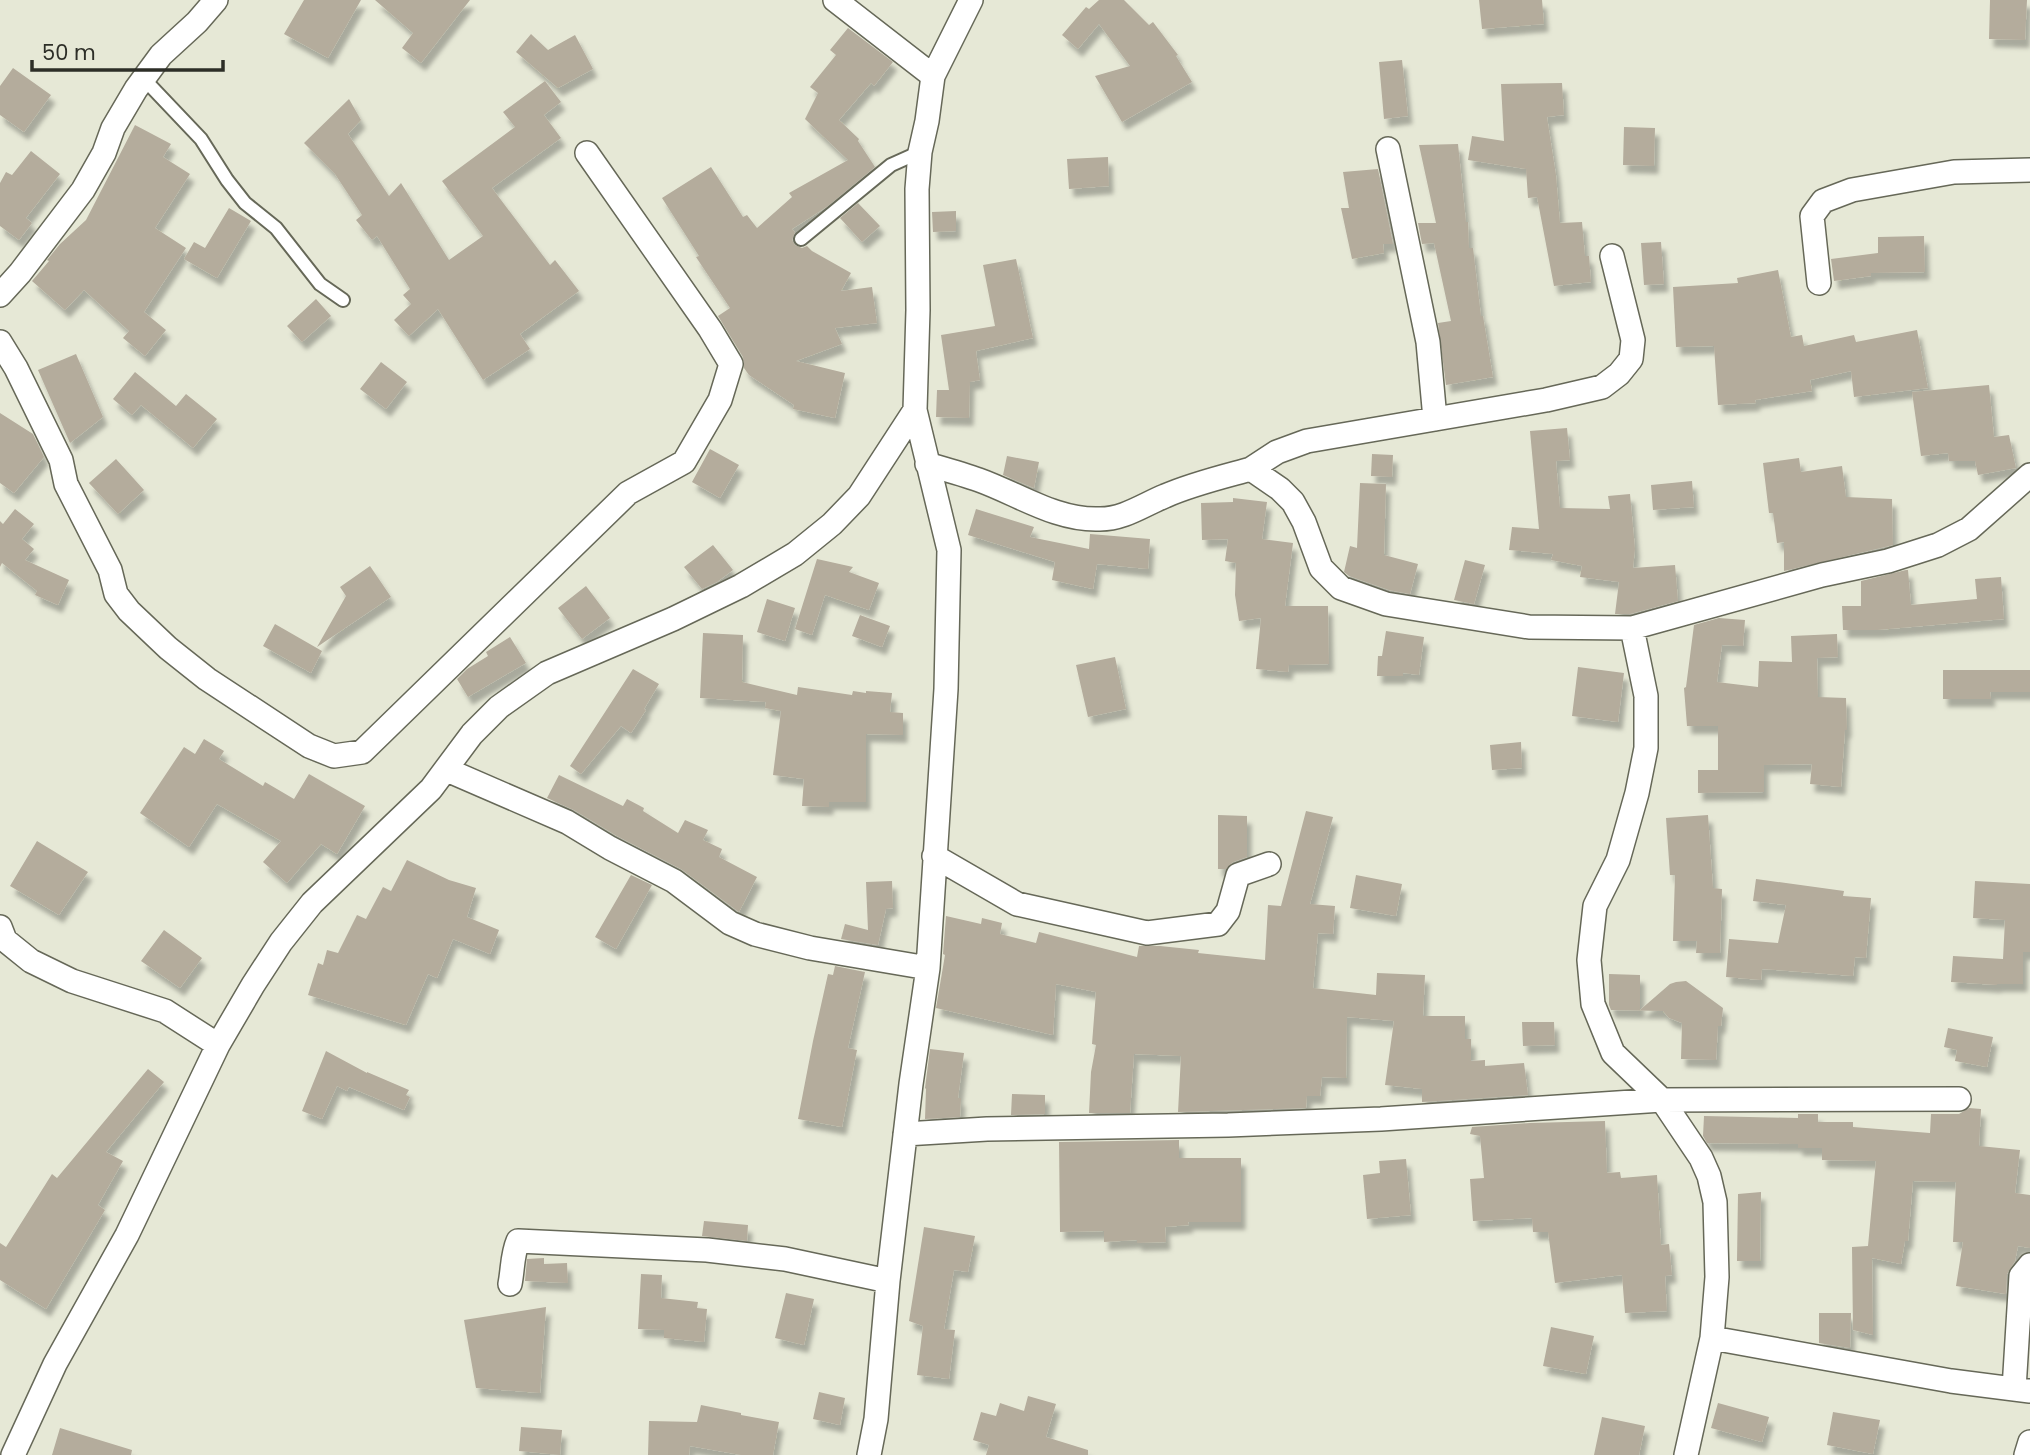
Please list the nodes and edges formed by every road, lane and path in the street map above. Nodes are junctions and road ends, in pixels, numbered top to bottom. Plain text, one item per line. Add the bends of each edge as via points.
1 (216, 0) edge
2 (835, 0) edge
3 (971, 0) edge
4 (933, 76) junction
5 (144, 79) junction
6 (1388, 149) dead end
7 (920, 152) junction
8 (587, 153) dead end
9 (2030, 170) edge
10 (801, 239) dead end
11 (1612, 256) dead end
12 (1819, 283) dead end
13 (0, 295) edge
14 (343, 300) dead end
15 (0, 342) edge
16 (915, 410) junction
17 (1436, 419) junction
18 (928, 464) junction
19 (1251, 469) junction
20 (2030, 475) edge
21 (1632, 628) junction
22 (447, 770) junction
23 (934, 856) junction
24 (1269, 864) dead end
25 (0, 927) edge
26 (928, 968) junction
27 (218, 1045) junction
28 (1959, 1099) dead end
29 (1662, 1100) junction
30 (905, 1135) junction
31 (2030, 1265) edge
32 (888, 1281) junction
33 (510, 1284) dead end
34 (1712, 1338) junction
35 (2022, 1390) edge
36 (2030, 1442) edge
37 (13, 1455) edge
38 (869, 1455) edge
39 (1686, 1455) edge
40 (2026, 1455) edge

1 - 5 street via 161,55
2 - 4 street
3 - 4 street
4 - 7 street
5 - 13 street via 113,128 83,190
5 - 14 lane via 201,139 246,203 276,228 320,284
6 - 17 street via 1428,342
7 - 10 lane via 891,165
7 - 16 street
8 - 15 street via 731,363 720,400 684,462 628,494 362,752 334,757 309,746 207,679 128,611 66,484 61,460
9 - 12 street via 1954,172 1852,190 1823,201 1812,216
11 - 17 street via 1633,340 1631,359 1619,374 1602,387
16 - 18 street
16 - 22 street via 859,496 795,554 673,619 547,673 499,707 472,734
17 - 19 street via 1307,441 1277,452
18 - 19 street via 1071,517 1100,520
18 - 23 street via 949,550 946,689
19 - 21 street via 1293,502 1321,568 1341,588 1386,604 1529,627
20 - 21 street via 1969,528 1938,545
21 - 29 street via 1646,696 1646,748 1618,860 1595,906 1589,960 1593,1004 1613,1052
22 - 26 street via 567,822 674,881 730,923 755,934
22 - 27 street via 312,903 281,942
23 - 24 street via 1017,904 1147,933 1218,925 1228,911 1238,875
23 - 26 street
25 - 27 street via 5,940 31,961 72,981 165,1011
26 - 30 street
27 - 37 street
28 - 29 street
29 - 30 street via 1381,1119
29 - 34 street via 1701,1158 1715,1202 1717,1277
30 - 32 street
31 - 35 street via 2021,1276
32 - 33 street via 785,1259 518,1241
32 - 38 street
34 - 35 street
34 - 39 street
36 - 40 street

